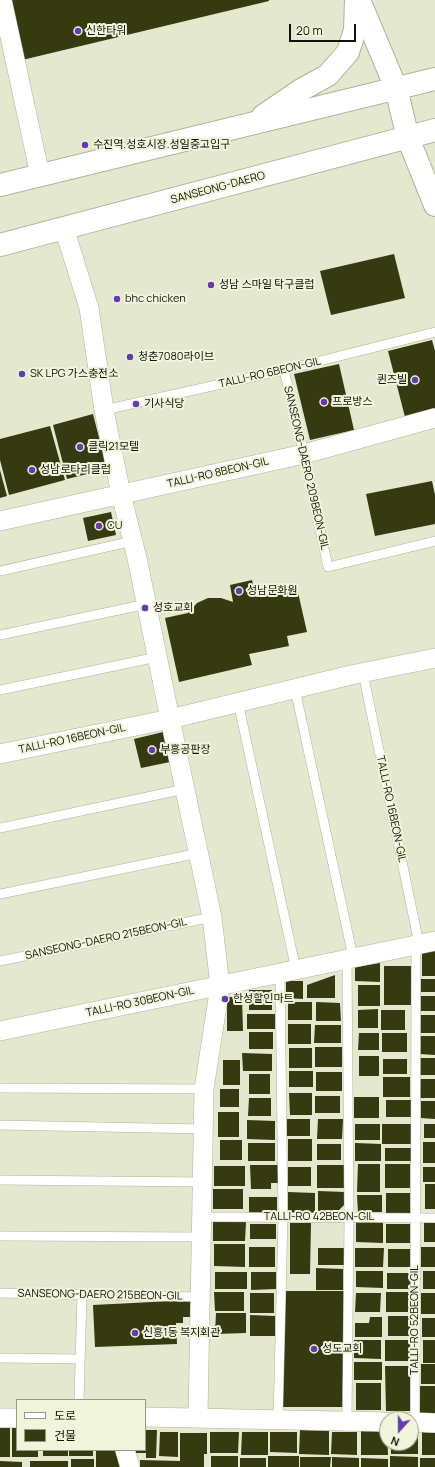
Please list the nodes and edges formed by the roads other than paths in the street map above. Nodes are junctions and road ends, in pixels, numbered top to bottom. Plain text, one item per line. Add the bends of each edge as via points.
1 (2, 0) edge
2 (356, 0) edge
3 (359, 0) edge
4 (435, 79) edge
5 (396, 88) junction
6 (250, 125) junction
7 (435, 130) edge
8 (408, 138) junction
9 (40, 175) junction
10 (0, 185) edge
11 (435, 205) edge
12 (64, 228) junction
13 (0, 244) edge
14 (435, 332) edge
15 (284, 370) junction
16 (104, 410) junction
17 (435, 418) edge
18 (304, 454) junction
19 (121, 494) junction
20 (0, 521) edge
21 (435, 541) edge
22 (133, 542) junction
23 (0, 570) edge
24 (147, 604) junction
25 (0, 635) edge
26 (157, 657) junction
27 (435, 658) edge
28 (363, 673) junction
29 (295, 688) junction
30 (0, 690) edge
31 (238, 702) junction
32 (170, 719) junction
33 (0, 754) edge
34 (185, 789) junction
35 (0, 828) edge
36 (199, 853) junction
37 (0, 894) edge
38 (212, 917) junction
39 (423, 943) edge
40 (350, 958) junction
41 (0, 961) edge
42 (288, 971) junction
43 (220, 986) junction
44 (0, 1031) edge
45 (0, 1088) edge
46 (204, 1090) junction
47 (0, 1125) edge
48 (203, 1129) junction
49 (0, 1180) edge
50 (203, 1182) junction
51 (202, 1217) junction
52 (283, 1217) junction
53 (349, 1217) junction
54 (416, 1218) junction
55 (435, 1218) edge
56 (0, 1236) edge
57 (202, 1238) junction
58 (0, 1293) edge
59 (82, 1295) junction
60 (201, 1297) junction
61 (0, 1358) edge
62 (80, 1359) junction
63 (79, 1399) edge
64 (413, 1411) edge
65 (146, 1417) edge
66 (198, 1417) junction
67 (0, 1418) edge
68 (16, 1418) edge
69 (278, 1419) junction
70 (347, 1421) junction
71 (379, 1422) edge
72 (419, 1422) edge
73 (435, 1423) edge
74 (125, 1451) edge
75 (130, 1467) edge

1 - 9 street
2 - 6 main road via 355,30 348,52 328,74
3 - 5 main road
4 - 5 main road
5 - 6 main road
5 - 8 main road
6 - 9 main road
7 - 8 main road, SANSEONG-DAERO
8 - 11 main road
8 - 12 main road, SANSEONG-DAERO
9 - 10 main road
12 - 13 main road, SANSEONG-DAERO
12 - 16 street via 89,308
14 - 15 lane, TALLI-RO 6BEON-GIL
15 - 16 lane, TALLI-RO 6BEON-GIL
15 - 18 lane, SANSEONG-DAERO 209BEON-GIL
16 - 19 street
17 - 18 street, TALLI-RO 8BEON-GIL
18 - 19 street, TALLI-RO 8BEON-GIL
18 - 21 lane, SANSEONG-DAERO 209BEON-GIL via 328,567
19 - 20 street, TALLI-RO 8BEON-GIL
19 - 22 street
22 - 23 lane
22 - 24 street
24 - 25 lane
24 - 26 street
26 - 30 lane
26 - 32 street
27 - 28 street, TALLI-RO 16BEON-GIL
28 - 29 street, TALLI-RO 16BEON-GIL
28 - 39 lane, TALLI-RO 16BEON-GIL
29 - 31 street, TALLI-RO 16BEON-GIL
29 - 40 lane
31 - 32 street, TALLI-RO 16BEON-GIL
31 - 42 lane
32 - 33 street, TALLI-RO 16BEON-GIL
32 - 34 street
34 - 35 lane
34 - 36 street
36 - 37 lane
36 - 38 street
38 - 41 lane, SANSEONG-DAERO 215BEON-GIL
38 - 43 street
39 - 40 street, TALLI-RO 30BEON-GIL
39 - 54 lane
40 - 42 street, TALLI-RO 30BEON-GIL
40 - 53 lane
42 - 43 street, TALLI-RO 30BEON-GIL
42 - 52 lane
43 - 44 street, TALLI-RO 30BEON-GIL
43 - 46 street
45 - 46 lane
46 - 48 street
47 - 48 lane
48 - 50 street
49 - 50 lane
50 - 51 street
51 - 52 lane, TALLI-RO 42BEON-GIL
51 - 57 street
52 - 53 lane, TALLI-RO 42BEON-GIL
52 - 69 lane
53 - 54 lane, TALLI-RO 42BEON-GIL
53 - 70 lane
54 - 55 lane, TALLI-RO 42BEON-GIL
54 - 64 lane, TALLI-RO 52BEON-GIL
56 - 57 lane
57 - 60 street
58 - 59 lane, SANSEONG-DAERO 215BEON-GIL
59 - 60 lane, SANSEONG-DAERO 215BEON-GIL
59 - 62 lane
60 - 66 street
61 - 62 lane
62 - 63 lane
65 - 66 street
66 - 69 street
67 - 68 street
69 - 70 street
70 - 71 street
72 - 73 street, TALLI-RO 52BEON-GIL
74 - 75 street

